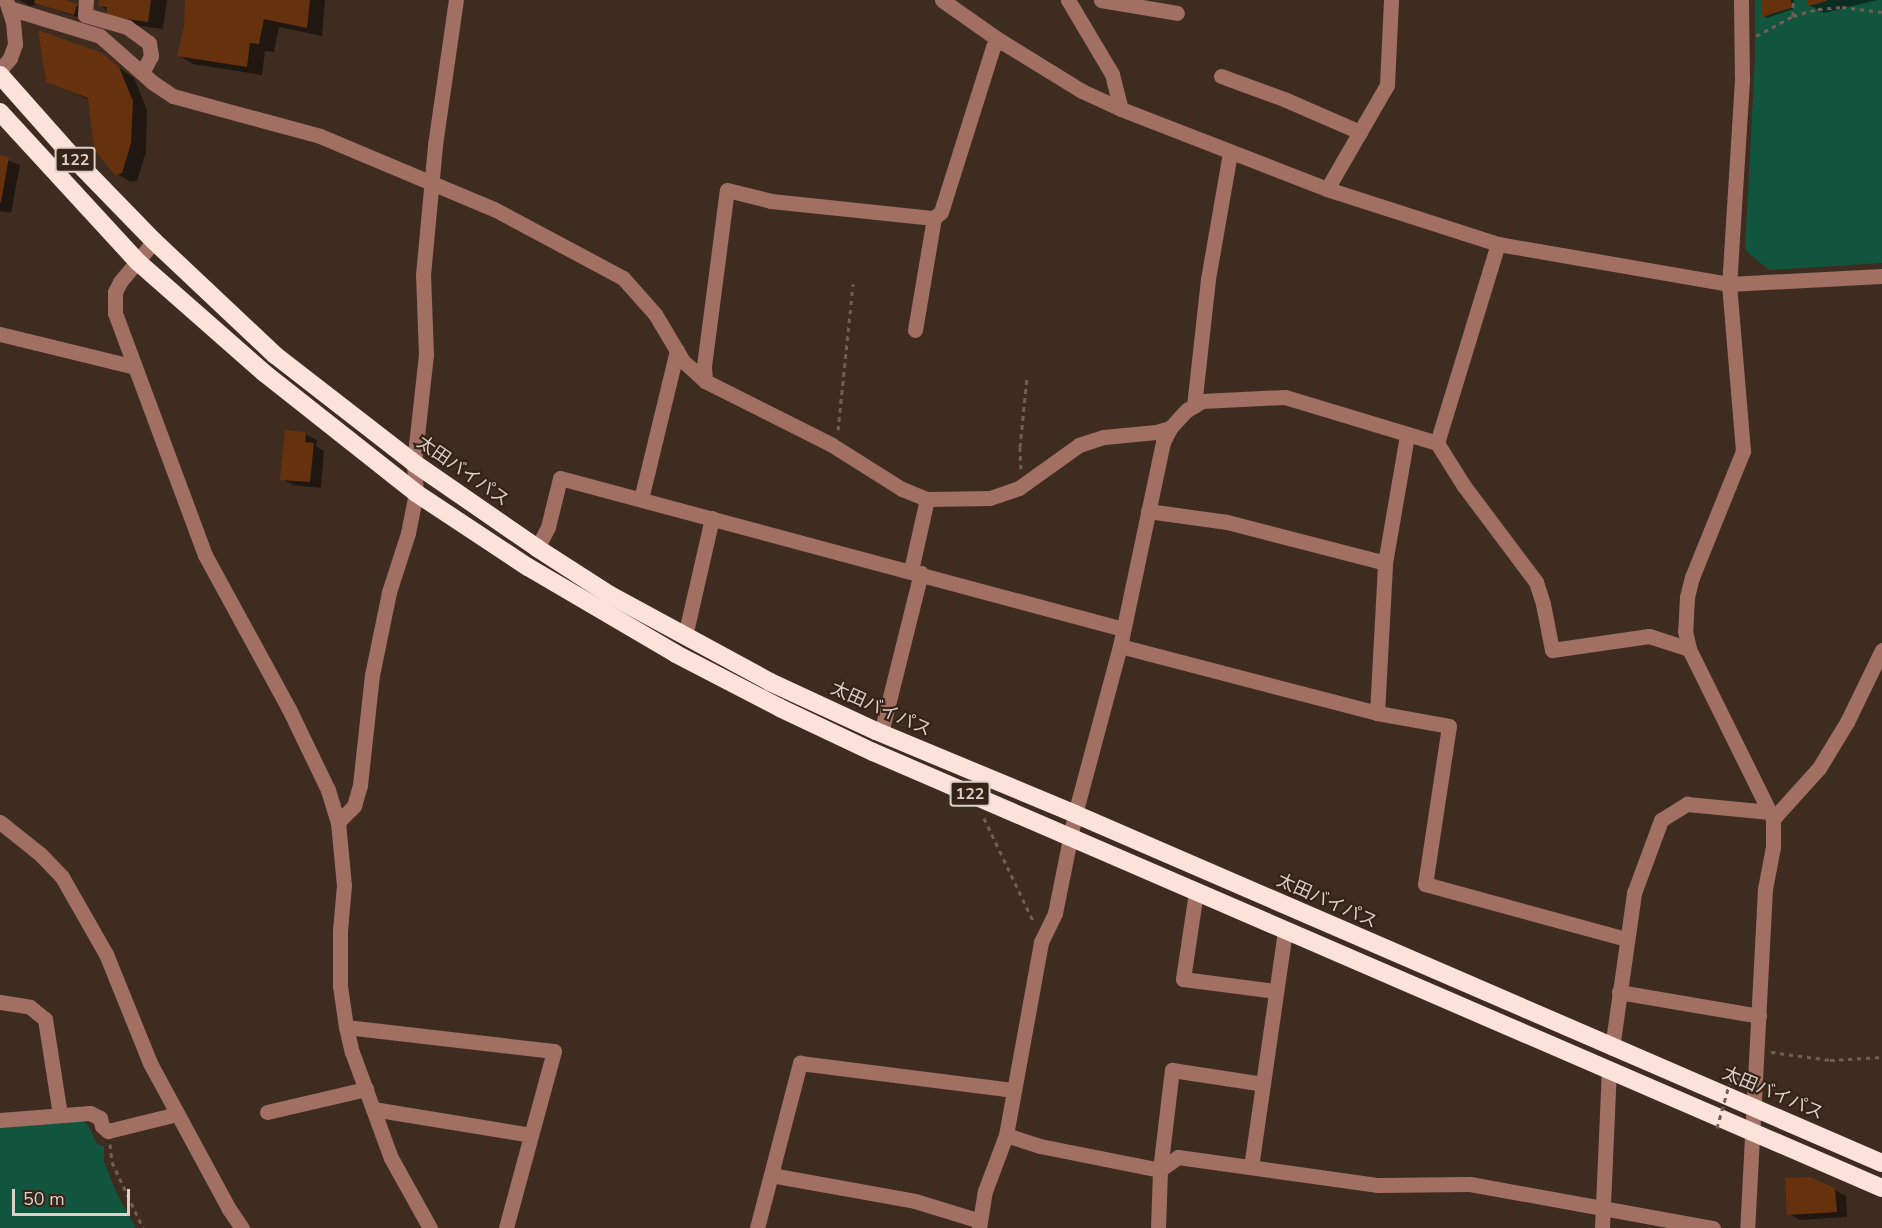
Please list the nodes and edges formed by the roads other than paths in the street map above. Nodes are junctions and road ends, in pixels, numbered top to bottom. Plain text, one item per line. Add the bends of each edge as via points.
1 (86, 0) edge
2 (456, 0) edge
3 (942, 0) edge
4 (1068, 0) edge
5 (1101, 0) edge
6 (1391, 0) edge
7 (1741, 0) edge
8 (8, 4) edge
9 (1177, 13) dead end
10 (999, 40) junction
11 (0, 70) edge
12 (142, 73) junction
13 (0, 75) edge
14 (1221, 76) dead end
15 (1121, 109) junction
16 (0, 112) edge
17 (1360, 132) junction
18 (1230, 153) junction
19 (432, 182) junction
20 (1327, 189) junction
21 (934, 218) junction
22 (154, 241) junction
23 (1498, 244) junction
24 (138, 262) junction
25 (1882, 276) edge
26 (1729, 284) junction
27 (915, 330) dead end
28 (0, 334) edge
29 (677, 350) junction
30 (135, 367) junction
31 (705, 381) junction
32 (1194, 406) junction
33 (1170, 428) junction
34 (1407, 435) junction
35 (1437, 443) junction
36 (414, 463) junction
37 (416, 493) junction
38 (641, 499) junction
39 (927, 499) junction
40 (1148, 511) junction
41 (712, 518) junction
42 (537, 548) junction
43 (1385, 563) junction
44 (916, 572) junction
45 (1124, 629) junction
46 (685, 636) junction
47 (1120, 646) junction
48 (1689, 649) junction
49 (1882, 650) edge
50 (1377, 712) junction
51 (881, 733) junction
52 (1075, 814) junction
53 (1772, 815) junction
54 (0, 822) edge
55 (338, 822) junction
56 (1072, 839) junction
57 (1196, 892) junction
58 (1285, 931) junction
59 (1626, 939) junction
60 (1276, 991) junction
61 (1619, 992) junction
62 (0, 1002) edge
63 (1759, 1016) junction
64 (346, 1027) junction
65 (1612, 1048) junction
66 (1609, 1070) junction
67 (1263, 1084) junction
68 (366, 1089) junction
69 (1014, 1090) junction
70 (1754, 1107) junction
71 (373, 1109) junction
72 (267, 1112) dead end
73 (177, 1114) junction
74 (60, 1115) junction
75 (0, 1120) edge
76 (1754, 1131) junction
77 (531, 1135) junction
78 (1006, 1135) junction
79 (1882, 1163) edge
80 (1251, 1167) junction
81 (1160, 1170) junction
82 (771, 1175) junction
83 (1882, 1188) edge
84 (1601, 1208) junction
85 (979, 1225) edge
86 (242, 1228) edge
87 (429, 1228) edge
88 (506, 1228) edge
89 (757, 1228) edge
90 (1158, 1228) edge
91 (1602, 1228) edge
92 (1713, 1228) edge
93 (1747, 1228) edge

1 - 12 street via 85,15 127,27 149,43 151,56
2 - 19 street
3 - 10 street
4 - 15 street via 1112,74
5 - 9 street
6 - 17 street via 1387,85
7 - 26 street via 1742,80
8 - 11 street via 15,44
8 - 12 street via 100,36
10 - 15 street via 1082,91
10 - 21 street via 993,47 940,212
12 - 19 street via 173,96 320,136
13 - 22 highway, 太田バイパス / 122
14 - 17 street
15 - 18 street
16 - 24 highway, 122
17 - 20 street
18 - 20 street
18 - 32 street via 1209,279
19 - 29 street via 494,209 623,278 655,314
19 - 36 street via 423,274 426,355
20 - 23 street
21 - 27 street
21 - 31 street via 771,201 728,190
22 - 24 street
22 - 36 highway, 太田バイパス / 122 via 275,355
23 - 26 street
23 - 35 street
24 - 30 street via 120,282 114,303
24 - 37 highway, 122 via 263,372
25 - 26 street
26 - 48 street via 1743,451 1692,577 1686,614
28 - 30 street
29 - 31 street
29 - 38 street
30 - 55 street via 205,555 289,709 328,789
31 - 39 street via 836,447 902,489
32 - 33 street
32 - 34 street via 1202,401 1285,397
33 - 39 street via 1104,437 1080,445 1022,485 990,498
33 - 40 street via 1163,442
34 - 35 street
34 - 43 street
35 - 48 street via 1536,582 1552,650 1649,636
36 - 37 street
36 - 42 highway, 太田バイパス / 122
37 - 55 street via 372,675 360,785 354,806
37 - 56 highway, 122 via 528,567 676,654 780,708
38 - 41 street
38 - 42 street via 560,478 548,526
39 - 44 street
40 - 43 street via 1227,522
40 - 45 street
41 - 44 street
41 - 46 street
42 - 46 highway, 太田バイパス / 122 via 610,595
43 - 50 street
44 - 45 street
44 - 51 street
45 - 47 street
46 - 51 highway, 太田バイパス / 122 via 770,682
47 - 50 street
47 - 52 street
48 - 53 street
49 - 53 street via 1848,722 1819,768
50 - 59 street via 1449,726 1425,884
51 - 52 highway, 太田バイパス / 122
52 - 56 street
52 - 65 highway, 太田バイパス / 122
53 - 59 street via 1687,804 1661,820 1634,893
53 - 63 street via 1773,847 1765,889
54 - 73 street via 62,877 106,954 150,1064
55 - 64 street via 344,885 340,986
56 - 57 highway, 122
56 - 69 street via 1055,913 1042,940
57 - 58 highway, 122
57 - 60 street via 1183,979
58 - 60 street
58 - 66 highway, 122
59 - 61 street
60 - 67 street
61 - 63 street
61 - 65 street
62 - 74 street via 30,1007 45,1019
63 - 70 street
64 - 68 street
64 - 77 street via 554,1051
65 - 70 highway, 太田バイパス / 122
66 - 76 highway, 122
66 - 84 street
67 - 80 street
67 - 81 street via 1172,1070
68 - 71 street
68 - 72 street
69 - 78 street
69 - 82 street via 801,1063
70 - 76 street
70 - 79 highway, 太田バイパス / 122
71 - 77 street
71 - 87 street via 391,1158
73 - 74 street via 108,1131 95,1113
73 - 86 street
74 - 75 street
76 - 83 highway, 122
76 - 93 street
77 - 88 street
78 - 81 street via 1040,1146
78 - 85 street via 985,1191
80 - 81 street via 1178,1157
80 - 84 street via 1378,1185 1470,1184
81 - 90 street
82 - 85 street via 915,1201
82 - 89 street
84 - 91 street
84 - 92 street

